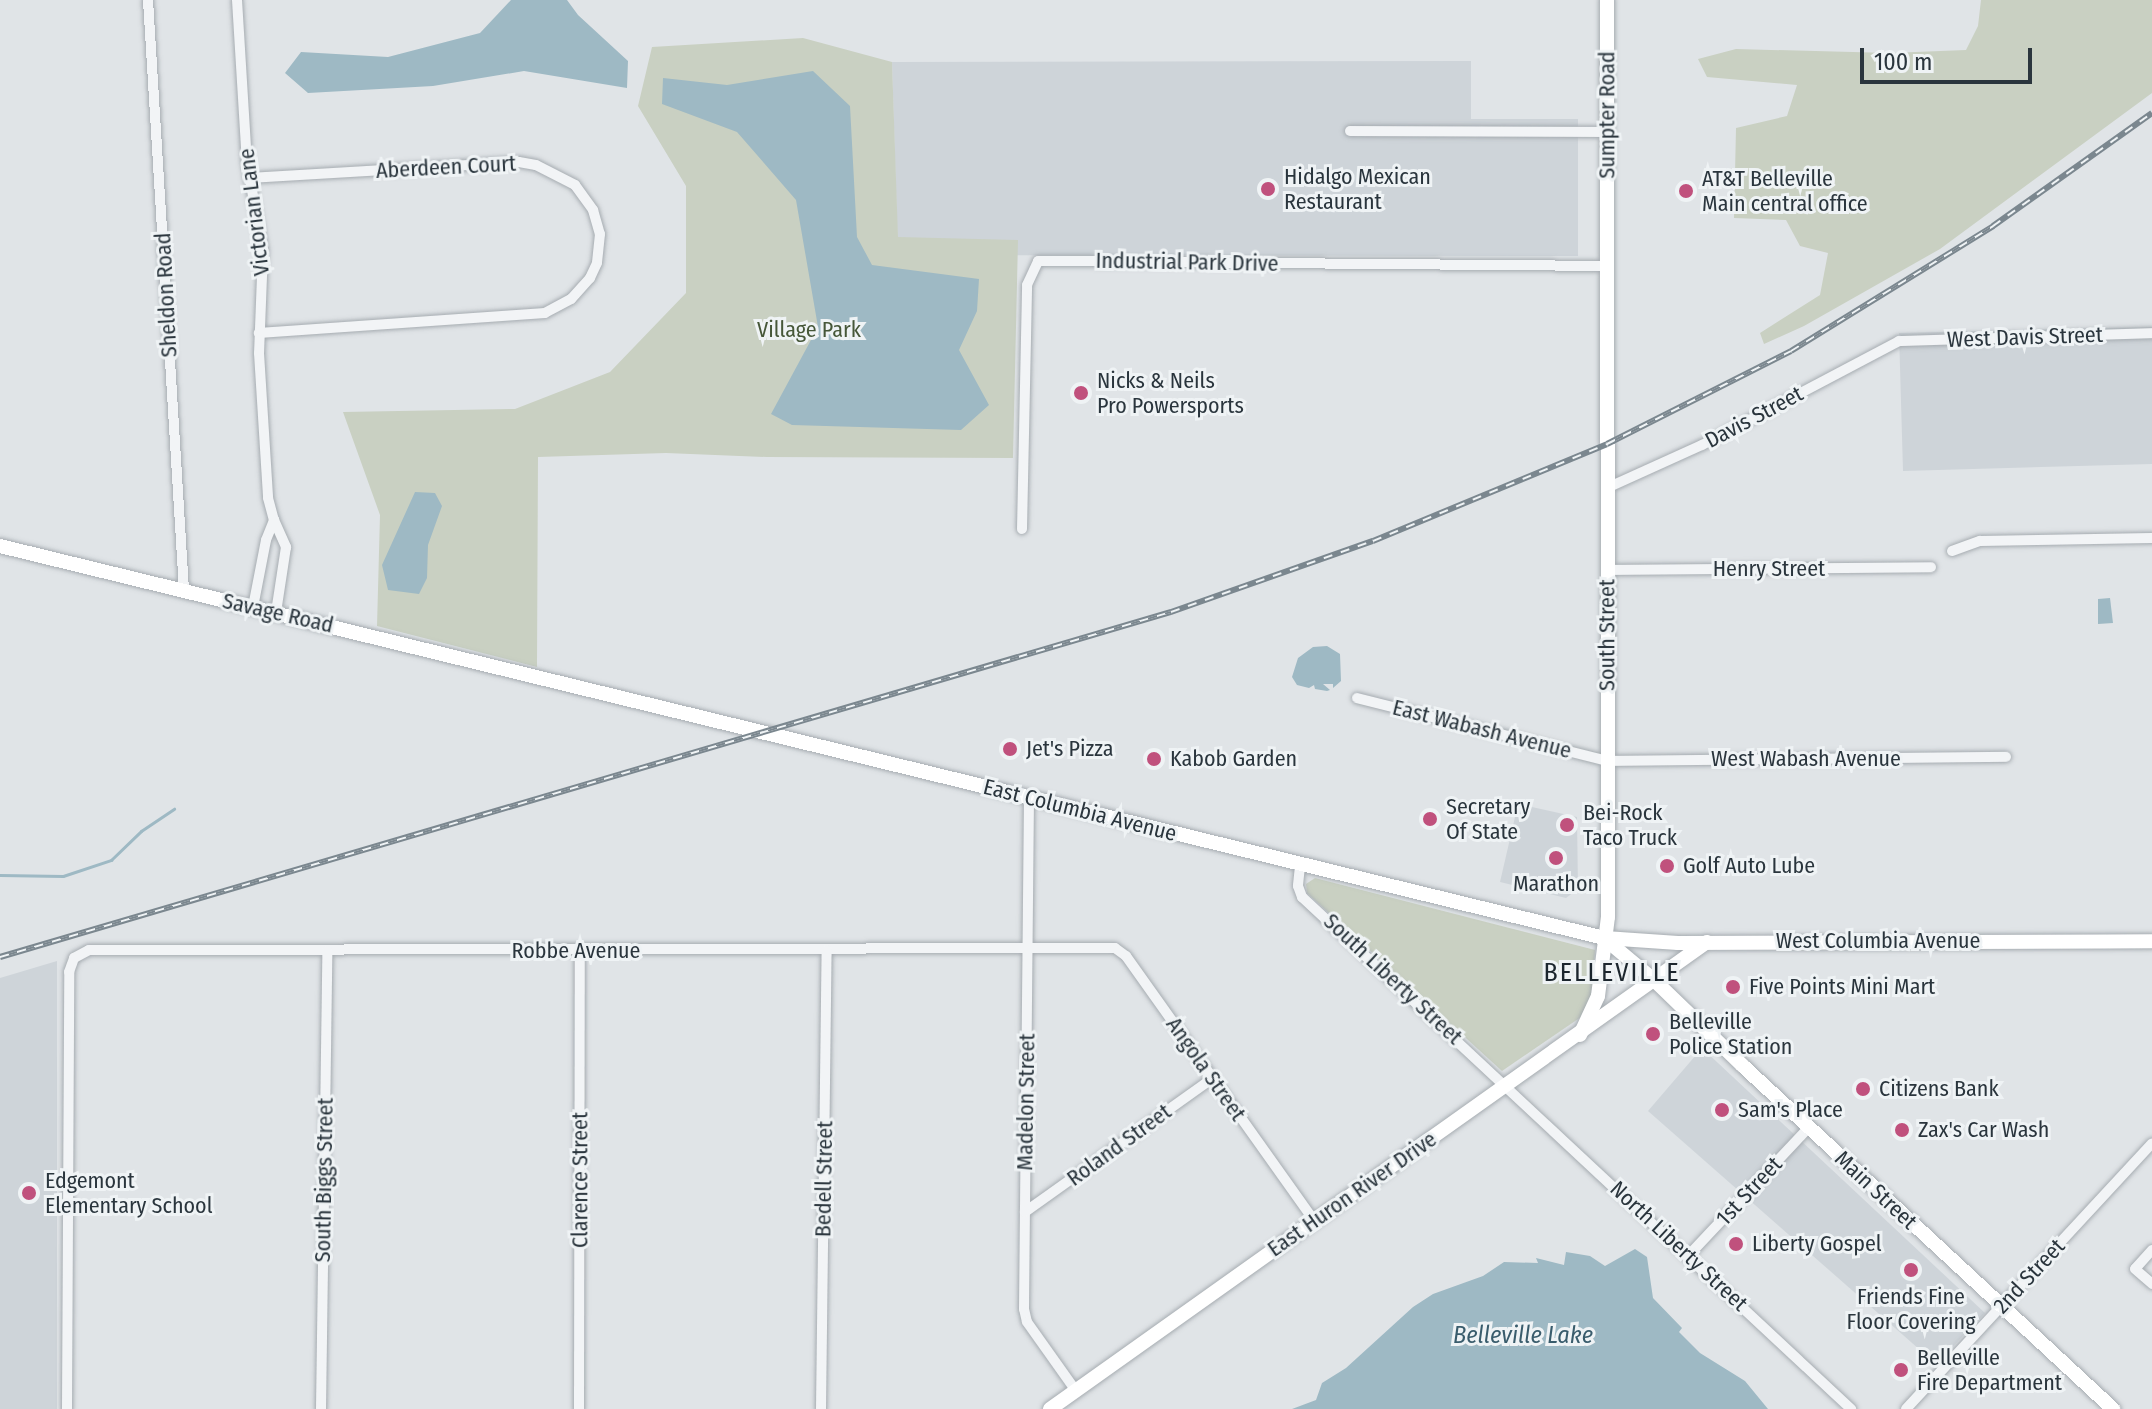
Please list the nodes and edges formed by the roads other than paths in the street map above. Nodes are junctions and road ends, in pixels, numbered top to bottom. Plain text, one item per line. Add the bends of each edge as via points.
1 (148, 0) edge
2 (237, 0) edge
3 (1607, 0) edge
4 (1350, 131) dead end
5 (1607, 132) junction
6 (249, 178) junction
7 (1607, 230) joint
8 (1607, 266) junction
9 (259, 333) junction
10 (2152, 333) edge
11 (1899, 341) joint
12 (1607, 488) junction
13 (274, 520) junction
14 (1022, 529) dead end
15 (2152, 538) edge
16 (0, 546) edge
17 (1952, 551) dead end
18 (1931, 567) dead end
19 (1607, 570) junction
20 (184, 590) junction
21 (253, 607) junction
22 (276, 612) junction
23 (556, 681) joint
24 (1357, 698) dead end
25 (2006, 757) dead end
26 (1607, 761) junction
27 (1029, 797) junction
28 (1300, 866) junction
29 (1605, 938) junction
30 (2152, 941) edge
31 (1708, 942) junction
32 (1028, 948) junction
33 (1080, 948) joint
34 (827, 950) junction
35 (327, 951) junction
36 (580, 951) junction
37 (1654, 980) junction
38 (1580, 1035) junction
39 (1213, 1078) junction
40 (1506, 1085) junction
41 (1809, 1127) junction
42 (2150, 1148) edge
43 (1025, 1212) junction
44 (1314, 1221) junction
45 (2152, 1250) edge
46 (1689, 1255) junction
47 (2152, 1284) edge
48 (2002, 1305) junction
49 (1076, 1391) junction
50 (67, 1409) edge
51 (321, 1409) edge
52 (579, 1409) edge
53 (821, 1409) edge
54 (1050, 1409) edge
55 (1851, 1409) edge
56 (1906, 1409) edge
57 (2113, 1409) edge

1 - 20 street, Sheldon Road
2 - 6 street, Victorian Lane
3 - 5 street, Sumpter Road
4 - 5 street
5 - 7 street, Sumpter Road
6 - 9 street, Victorian Lane via 263,250
6 - 9 street, Aberdeen Court via 519,162 575,185 593,210 600,234 597,263 582,288 545,313
7 - 8 street, South Street
8 - 12 street, South Street
8 - 14 street, Industrial Park Drive via 1038,261 1027,285
9 - 13 street, Victorian Lane via 268,498
10 - 11 street, West Davis Street
11 - 12 street, Davis Street via 1702,445
12 - 19 street, South Street
13 - 21 street, Victorian Lane
13 - 22 street, Victorian Lane via 286,547
15 - 17 street via 1980,541
16 - 20 street, Savage Road
18 - 19 street, Henry Street
19 - 26 street, South Street
20 - 21 street, Savage Road
21 - 22 street, Savage Road
22 - 23 street, Savage Road
23 - 27 street, East Columbia Avenue
24 - 26 street, East Wabash Avenue
25 - 26 street, West Wabash Avenue
26 - 29 street, South Street
27 - 28 street, East Columbia Avenue
27 - 32 street, Madelon Street
28 - 29 street, East Columbia Avenue
28 - 40 street, South Liberty Street via 1302,897
29 - 31 street, West Columbia Avenue
29 - 37 street, Main Street
29 - 38 street, South Street via 1598,996
30 - 31 street, West Columbia Avenue
31 - 37 street, East Huron River Drive
32 - 33 street, Robbe Avenue
32 - 34 street, Robbe Avenue
32 - 43 street, Madelon Street
33 - 39 street, Angola Street via 1115,948 1126,956
34 - 36 street, Robbe Avenue
34 - 53 street, Bedell Street
35 - 36 street, Robbe Avenue
35 - 50 street, Robbe Avenue via 89,950 74,958 69,972
35 - 51 street, South Biggs Street
36 - 52 street, Clarence Street
37 - 38 street, East Huron River Drive
37 - 41 street, Main Street
38 - 40 street, East Huron River Drive
39 - 43 street, Roland Street
39 - 44 street, Angola Street
40 - 44 street, East Huron River Drive
40 - 46 street, North Liberty Street
41 - 46 street, 1st Street
41 - 48 street, Main Street
42 - 48 street, 2nd Street
43 - 49 street, Madelon Street via 1025,1318
44 - 49 street, East Huron River Drive
45 - 47 street via 2135,1269
46 - 55 street, North Liberty Street
48 - 56 street, 2nd Street
48 - 57 street, Main Street
49 - 54 street, East Huron River Drive

